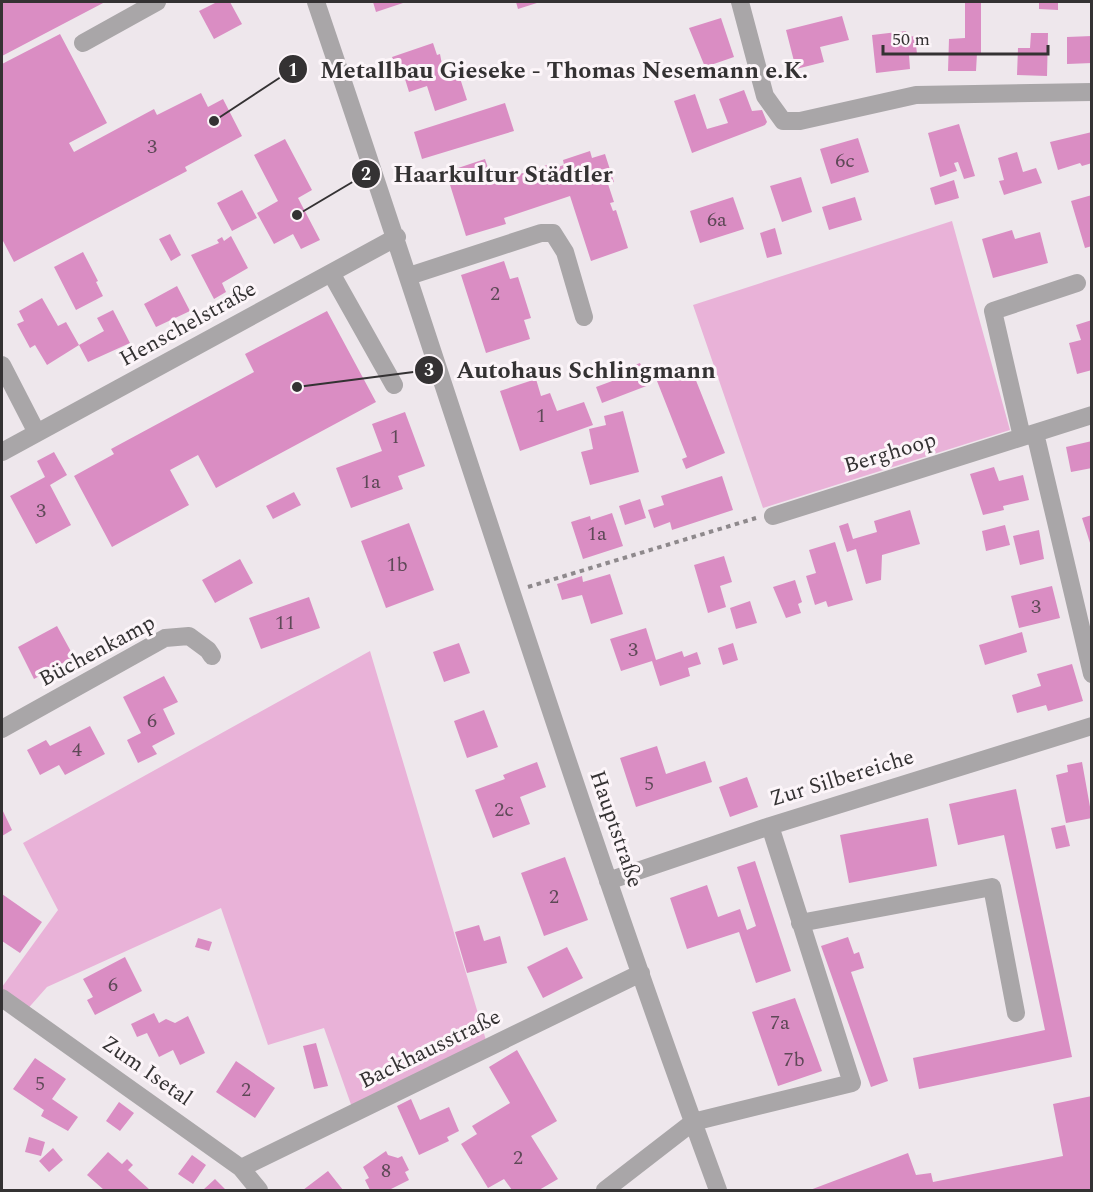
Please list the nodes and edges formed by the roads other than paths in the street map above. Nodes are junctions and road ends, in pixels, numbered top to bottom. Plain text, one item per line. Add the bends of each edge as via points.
1 (157, 2) edge
2 (316, 2) edge
3 (740, 2) edge
4 (83, 44) dead end
5 (1092, 92) edge
6 (397, 237) junction
7 (331, 273) junction
8 (409, 276) junction
9 (1077, 283) dead end
10 (585, 317) dead end
11 (2, 365) edge
12 (394, 385) dead end
13 (1092, 415) edge
14 (37, 433) junction
15 (1029, 435) junction
16 (2, 452) edge
17 (773, 516) road end
18 (212, 656) dead end
19 (1092, 674) edge
20 (1092, 726) edge
21 (2, 729) edge
22 (770, 826) junction
23 (609, 880) junction
24 (800, 923) junction
25 (641, 973) junction
26 (2, 998) edge
27 (1016, 1013) dead end
28 (693, 1122) junction
29 (241, 1168) junction
30 (259, 1191) edge
31 (605, 1191) edge
32 (718, 1191) edge

1 - 4 street
2 - 6 street, Hauptstraße
3 - 5 street via 765,96 783,121 800,121 916,95
6 - 7 street, Henschelstraße
6 - 8 street, Hauptstraße
7 - 12 street
7 - 14 street, Henschelstraße
8 - 10 street via 554,232 565,252
8 - 23 street, Hauptstraße via 510,593
9 - 15 street via 993,311
11 - 14 street
13 - 15 street, Berghoop
14 - 16 street, Henschelstraße
15 - 17 street, Berghoop
15 - 19 street
18 - 21 street, Büchenkamp via 189,636 165,638
20 - 22 street, Zur Silbereiche
22 - 23 street, Zur Silbereiche
22 - 24 street
23 - 25 street, Hauptstraße
24 - 27 street via 992,887
24 - 28 street via 852,1083
25 - 28 street, Hauptstraße
25 - 29 street, Backhausstraße
26 - 29 street, Zum Isetal
28 - 31 street
28 - 32 street, Hauptstraße
29 - 30 street, Zum Isetal

